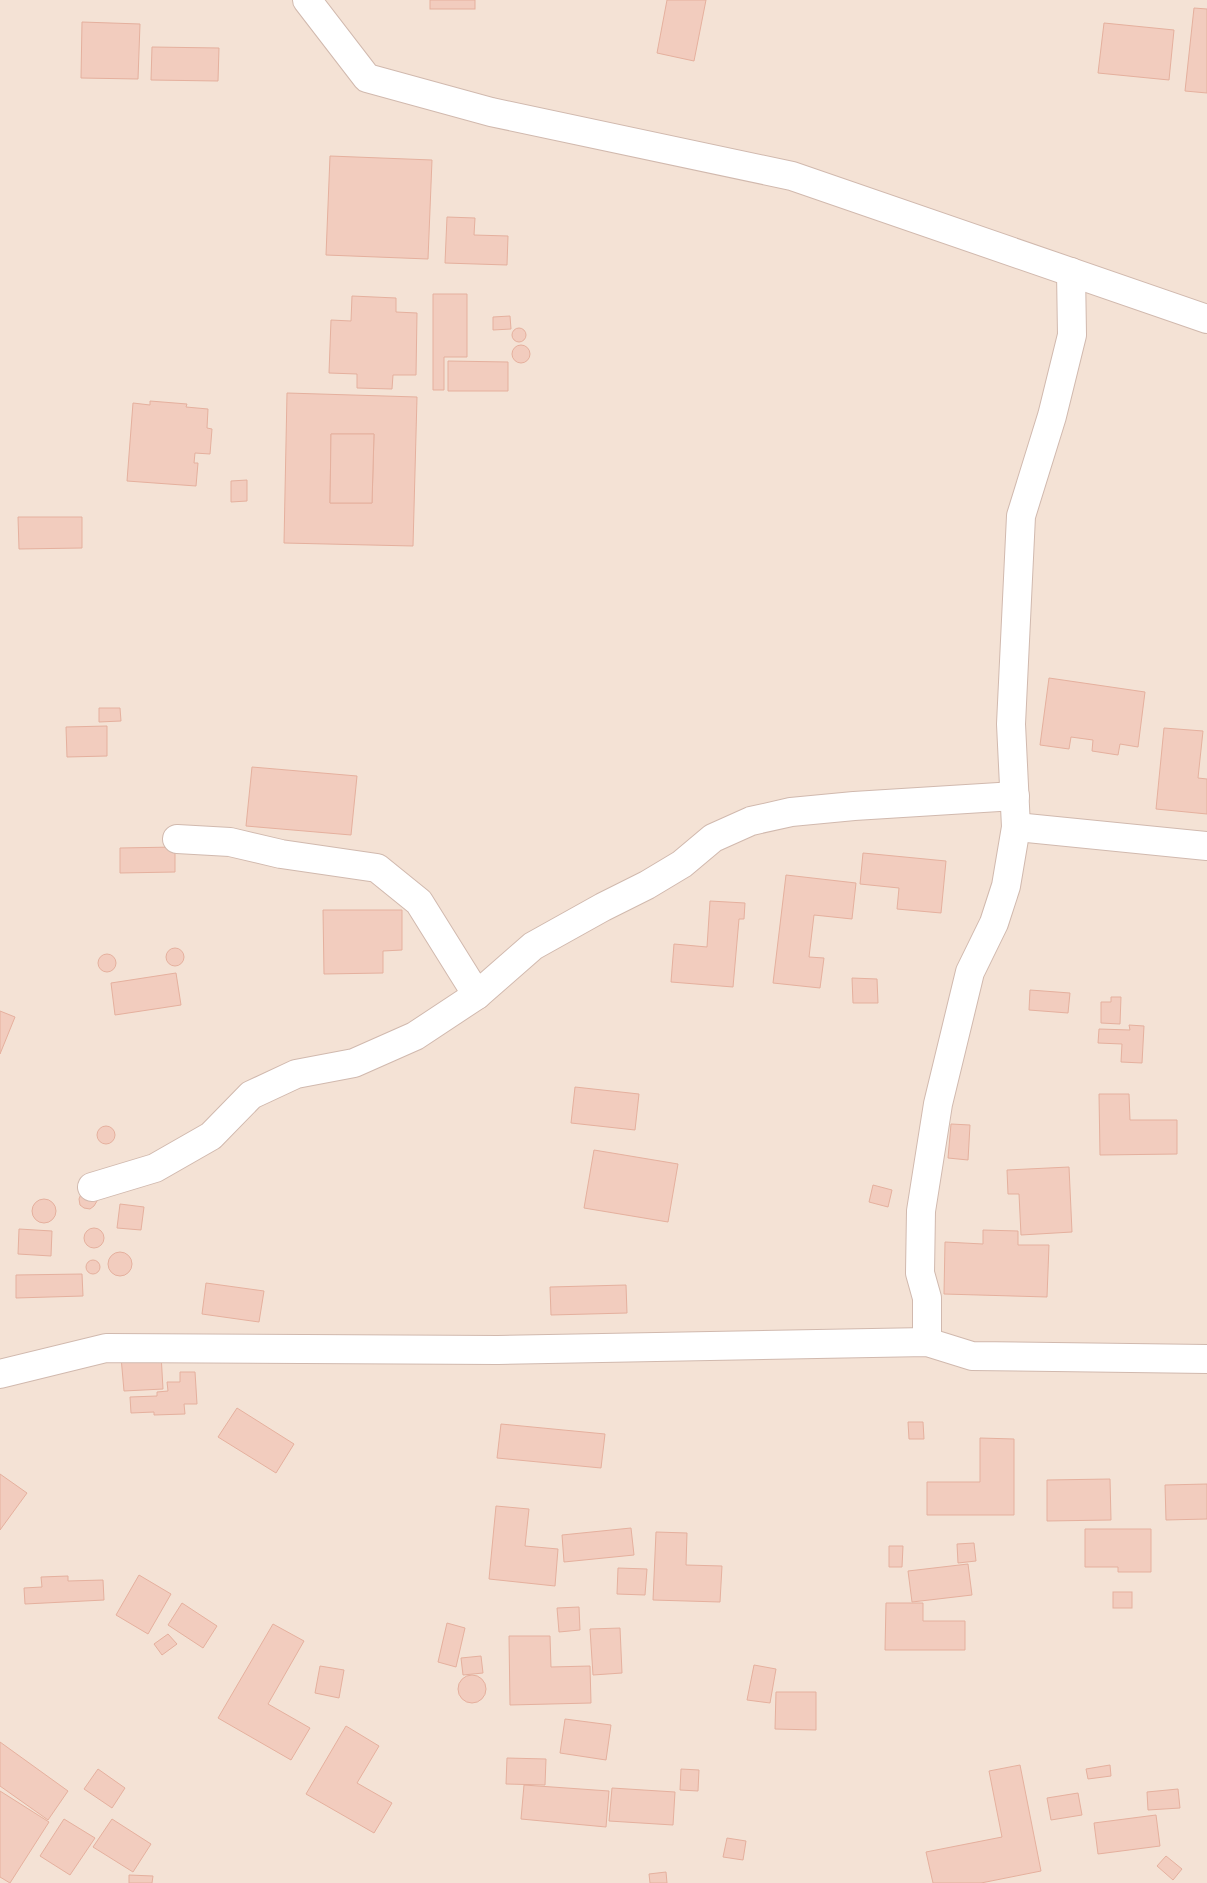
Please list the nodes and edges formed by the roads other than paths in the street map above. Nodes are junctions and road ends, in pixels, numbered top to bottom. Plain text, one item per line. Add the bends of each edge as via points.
1 (307, 0) edge
2 (1071, 272) junction
3 (1207, 319) edge
4 (1015, 796) junction
5 (1016, 827) junction
6 (177, 838) dead end
7 (1207, 846) edge
8 (477, 995) junction
9 (92, 1188) dead end
10 (927, 1342) junction
11 (1207, 1359) edge
12 (0, 1374) edge

1 - 2 street via 367,78 491,112 792,176
2 - 3 street
2 - 4 street via 1072,335 1052,416 1021,516 1011,724
4 - 5 street
4 - 8 street via 854,806 791,812 751,821 713,838 682,864 533,946
5 - 7 street
5 - 10 street via 1006,886 994,923 970,972 938,1104 921,1211 920,1273 927,1298
6 - 8 street via 230,842 282,854 377,868 419,902
8 - 9 street via 416,1036 354,1062 296,1074 251,1095 211,1136 156,1168
10 - 11 street via 972,1356
10 - 12 street via 498,1350 106,1348

